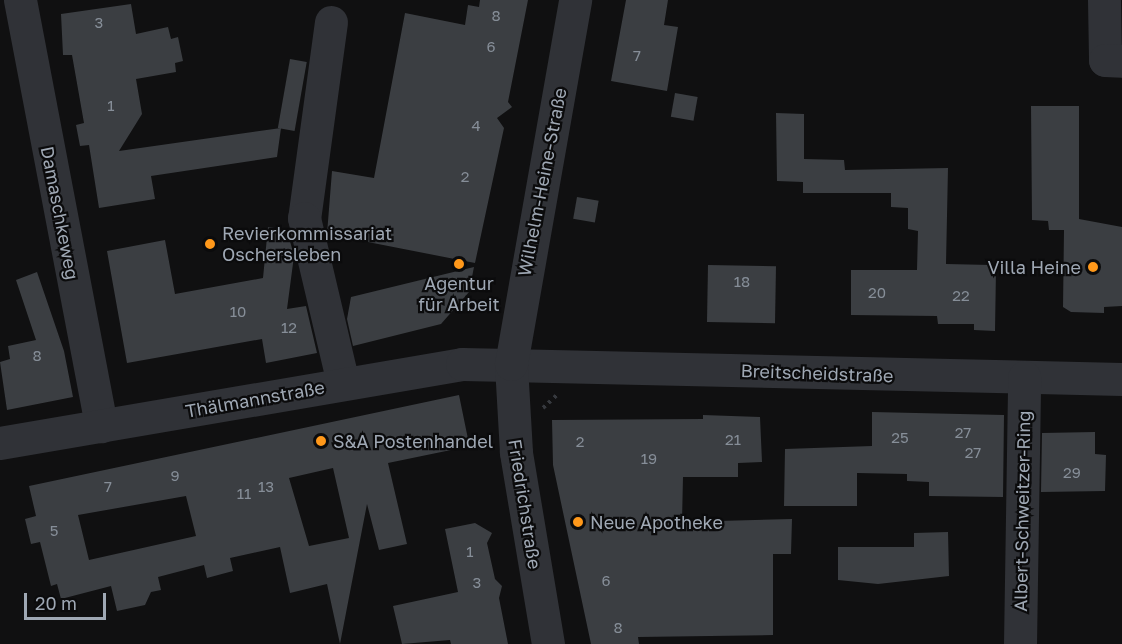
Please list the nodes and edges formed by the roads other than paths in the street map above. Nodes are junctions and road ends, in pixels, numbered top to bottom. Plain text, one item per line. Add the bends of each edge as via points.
1 (20, 0) edge
2 (575, 0) edge
3 (1104, 0) edge
4 (331, 22) dead end
5 (1122, 61) edge
6 (512, 364) junction
7 (1024, 377) junction
8 (1122, 379) edge
9 (343, 383) junction
10 (101, 426) junction
11 (0, 443) edge
12 (548, 644) edge
13 (1020, 644) edge

1 - 10 street, Damaschkeweg
2 - 6 street, Wilhelm-Heine-Straße
3 - 5 street via 1105,60
4 - 9 street via 304,218
6 - 7 street, Breitscheidstraße
6 - 9 street, Thälmannstraße via 462,364
6 - 12 street, Friedrichstraße via 516,452
7 - 8 street, Breitscheidstraße
7 - 13 street, Albert-Schweitzer-Ring
9 - 10 street, Thälmannstraße
10 - 11 street, Thälmannstraße

